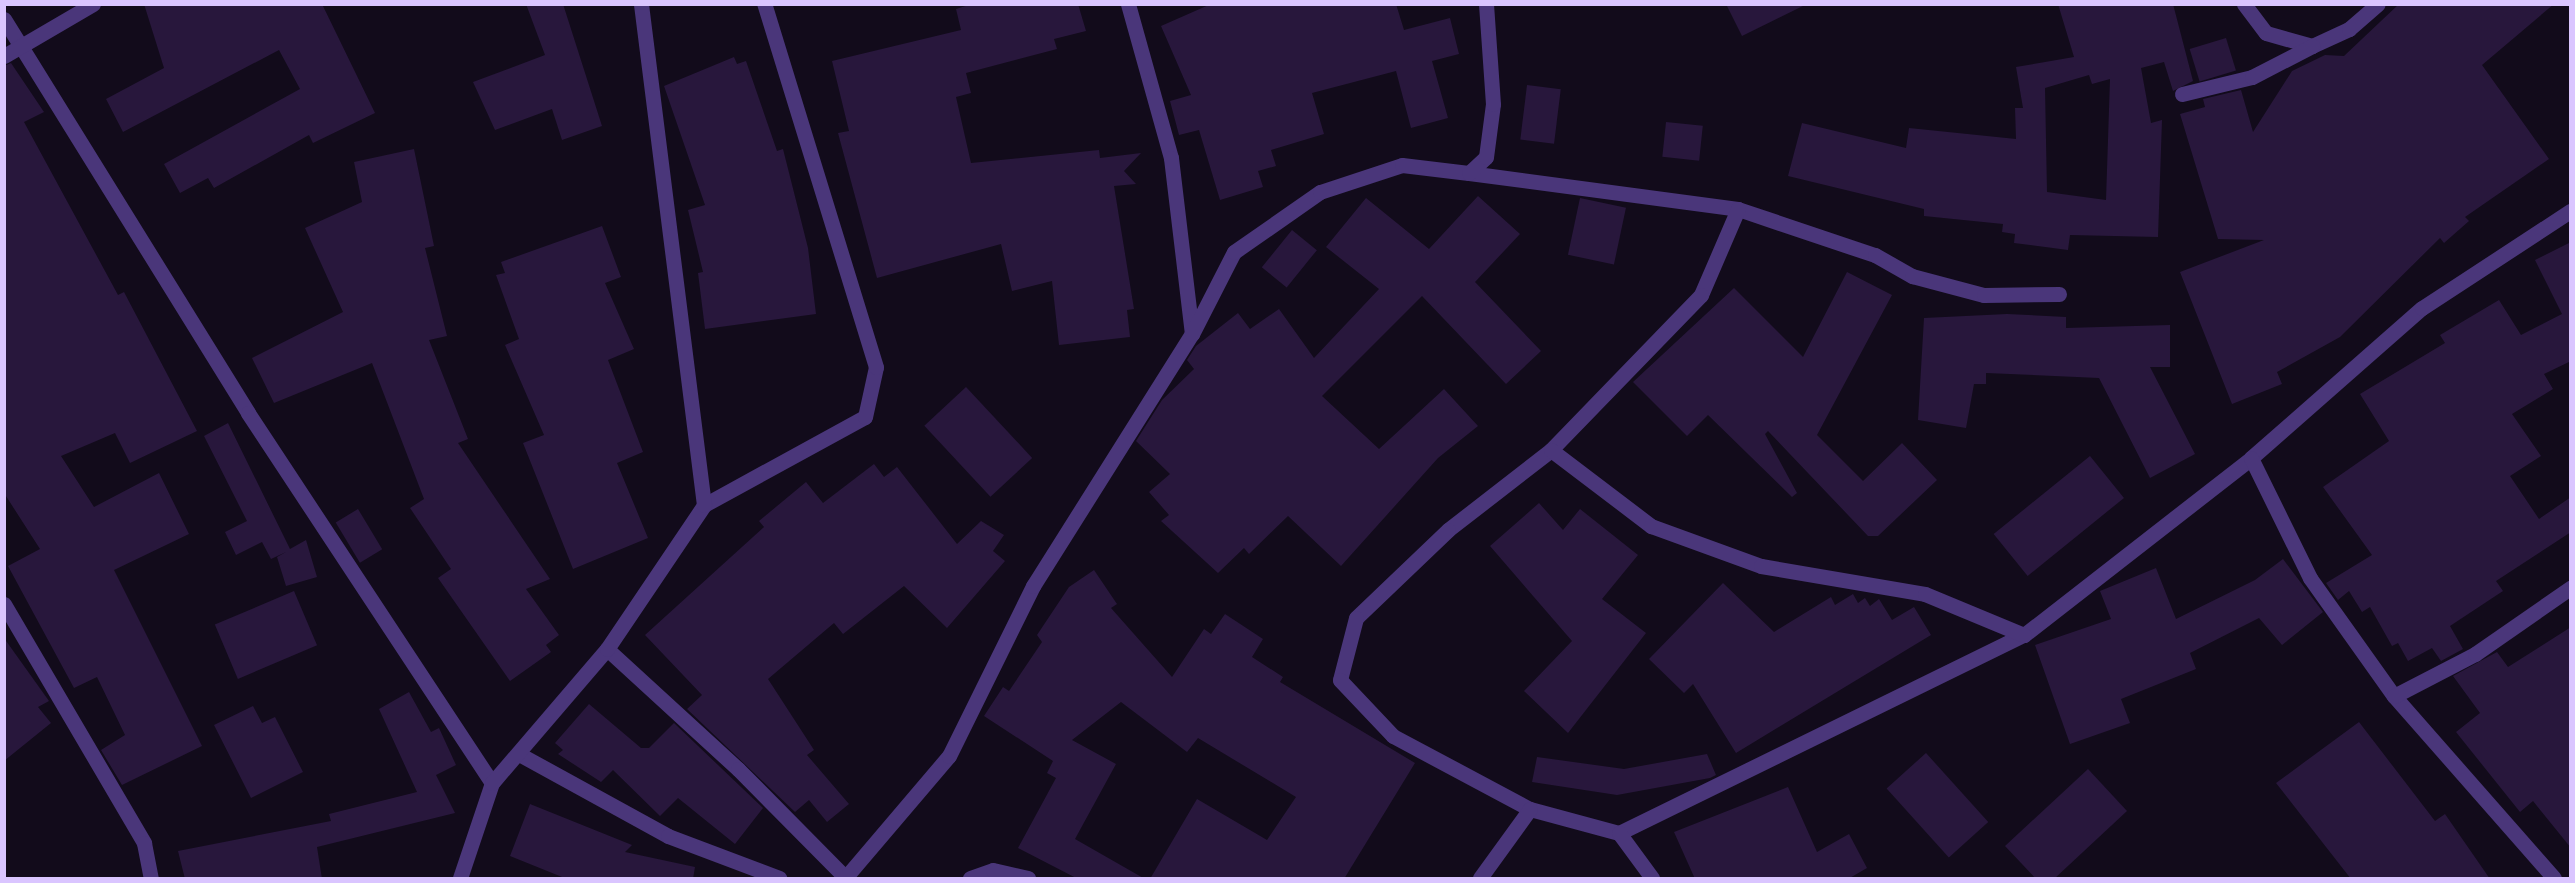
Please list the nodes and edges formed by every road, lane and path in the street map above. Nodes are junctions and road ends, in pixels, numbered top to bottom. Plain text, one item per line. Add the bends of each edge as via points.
1 (93, 4) edge
2 (641, 4) edge
3 (764, 4) edge
4 (1128, 4) edge
5 (1486, 4) edge
6 (2244, 4) edge
7 (2378, 4) edge
8 (4, 20) edge
9 (2312, 46) junction
10 (21, 49) junction
11 (4, 56) edge
12 (2182, 94) dead end
13 (1469, 173) junction
14 (1738, 209) junction
15 (2571, 211) edge
16 (2059, 294) dead end
17 (1192, 334) junction
18 (1551, 450) junction
19 (2251, 458) junction
20 (704, 505) junction
21 (2571, 588) edge
22 (4, 604) edge
23 (2024, 635) junction
24 (607, 649) junction
25 (2394, 696) junction
26 (519, 754) junction
27 (492, 783) junction
28 (1530, 809) junction
29 (1619, 833) junction
30 (846, 878) edge
31 (151, 879) edge
32 (460, 879) edge
33 (779, 879) edge
34 (970, 879) edge
35 (1028, 879) edge
36 (1480, 879) edge
37 (1652, 879) edge
38 (2554, 879) edge

1 - 10 street
2 - 20 street
3 - 20 street via 876,367 865,417
4 - 17 street via 1171,158
5 - 13 street via 1493,104 1486,157
6 - 9 street via 2266,33
7 - 9 street via 2349,29
8 - 10 street
9 - 12 street via 2252,77
10 - 11 street
10 - 27 street via 392,638
13 - 14 street
13 - 17 street via 1402,165 1320,192 1234,252
14 - 16 street via 1963,290 1984,295
14 - 18 street via 1701,295
15 - 19 street via 2422,308
17 - 30 street via 1033,586 949,756
18 - 23 street via 1652,526 1761,566 1925,594
18 - 28 street via 1448,530 1356,618 1340,680 1392,736
19 - 23 street
19 - 25 street via 2310,578
20 - 24 street
21 - 25 street via 2475,654
22 - 31 street via 144,843
23 - 29 street
24 - 26 street
24 - 30 street via 738,769
25 - 38 street
26 - 27 street
26 - 33 street via 668,836
27 - 32 street
28 - 29 street
28 - 36 street
29 - 37 street
34 - 35 street via 993,870

